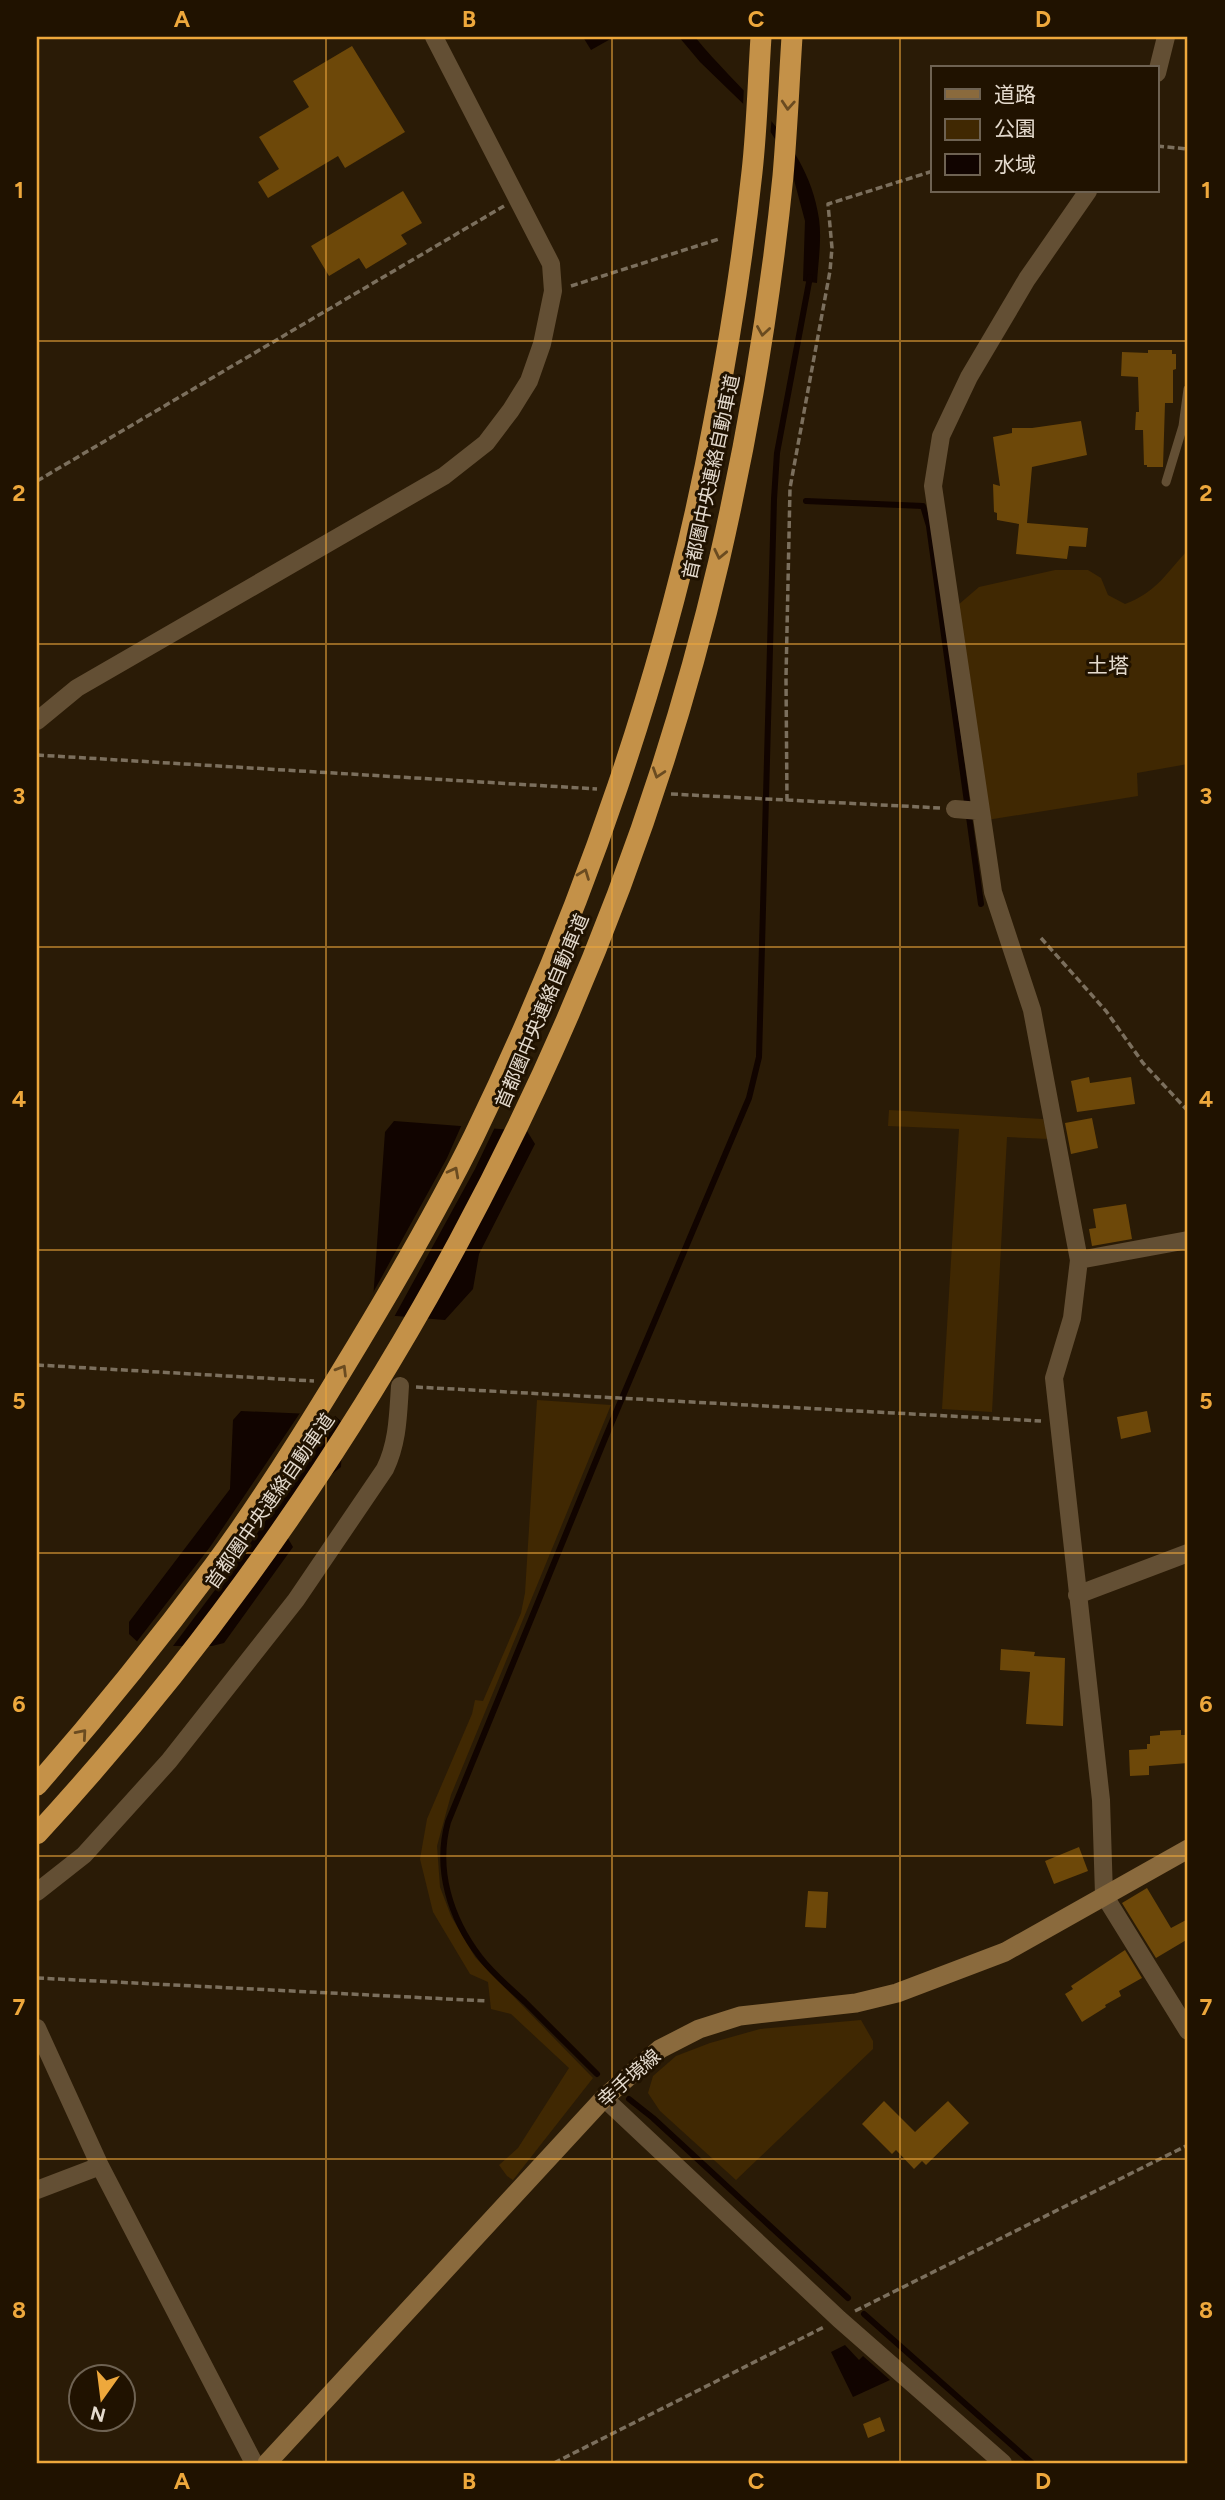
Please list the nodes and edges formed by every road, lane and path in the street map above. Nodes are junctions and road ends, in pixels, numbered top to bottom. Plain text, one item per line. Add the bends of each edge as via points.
1 (434, 37) edge
2 (761, 37) edge
3 (792, 37) edge
4 (1166, 37) edge
5 (1158, 69) edge
6 (1158, 146) edge
7 (1188, 149) edge
8 (931, 172) edge
9 (1087, 192) edge
10 (517, 197) junction
11 (719, 239) dead end
12 (553, 292) junction
13 (1188, 389) edge
14 (37, 481) edge
15 (1166, 482) dead end
16 (37, 721) edge
17 (37, 755) edge
18 (608, 790) dead end
19 (664, 793) dead end
20 (787, 801) junction
21 (955, 809) joint
22 (979, 811) junction
23 (1041, 938) dead end
24 (1188, 1111) edge
25 (1188, 1240) edge
26 (1079, 1260) junction
27 (400, 1386) dead end
28 (608, 1398) dead end
29 (1059, 1422) junction
30 (1188, 1553) edge
31 (1077, 1595) junction
32 (37, 1786) edge
33 (37, 1834) edge
34 (1188, 1849) edge
35 (37, 1892) edge
36 (1104, 1895) junction
37 (37, 1978) edge
38 (487, 2001) dead end
39 (37, 2028) edge
40 (1188, 2031) edge
41 (604, 2098) junction
42 (1188, 2145) edge
43 (100, 2165) junction
44 (37, 2190) edge
45 (839, 2319) junction
46 (254, 2463) edge
47 (267, 2463) edge
48 (554, 2463) edge
49 (1003, 2463) edge

1 - 10 street
32 -> 2 highway, 首都圏中央連絡自動車道, bridge via 101,1712 216,1563 304,1433 395,1283 473,1137 546,973 606,818 686,552 736,290 752,171
3 -> 33 highway, 首都圏中央連絡自動車道, bridge via 766,309 718,562 684,694 583,986 505,1154 427,1299 335,1452 150,1702
4 - 5 street
6 - 7 path
8 - 20 path via 828,204 831,271 790,488
9 - 22 street via 1027,279 969,377 941,436 933,486
10 - 12 street via 551,264
10 - 14 path
11 - 12 path
12 - 16 street via 529,381 486,443 444,476 77,688
13 - 15 lane via 1183,426
17 - 18 path
19 - 20 path
20 - 21 path
21 - 22 street
22 - 26 street via 993,892 1032,1010
23 - 24 path
25 - 26 street
26 - 29 street via 1072,1318 1054,1378
27 - 35 street via 392,1456 296,1600 169,1761 84,1855
28 - 29 path
29 - 31 street
30 - 31 street
31 - 36 street via 1101,1800
34 - 36 main road, 幸手境線
36 - 40 street
36 - 41 main road, 幸手境線 via 1005,1952 897,1993 856,2003 740,2016 699,2029 660,2049
37 - 38 path
39 - 43 street
41 - 45 street
41 - 47 main road, 幸手境線
42 - 45 path
43 - 44 street
43 - 46 street
45 - 48 path
45 - 49 street

